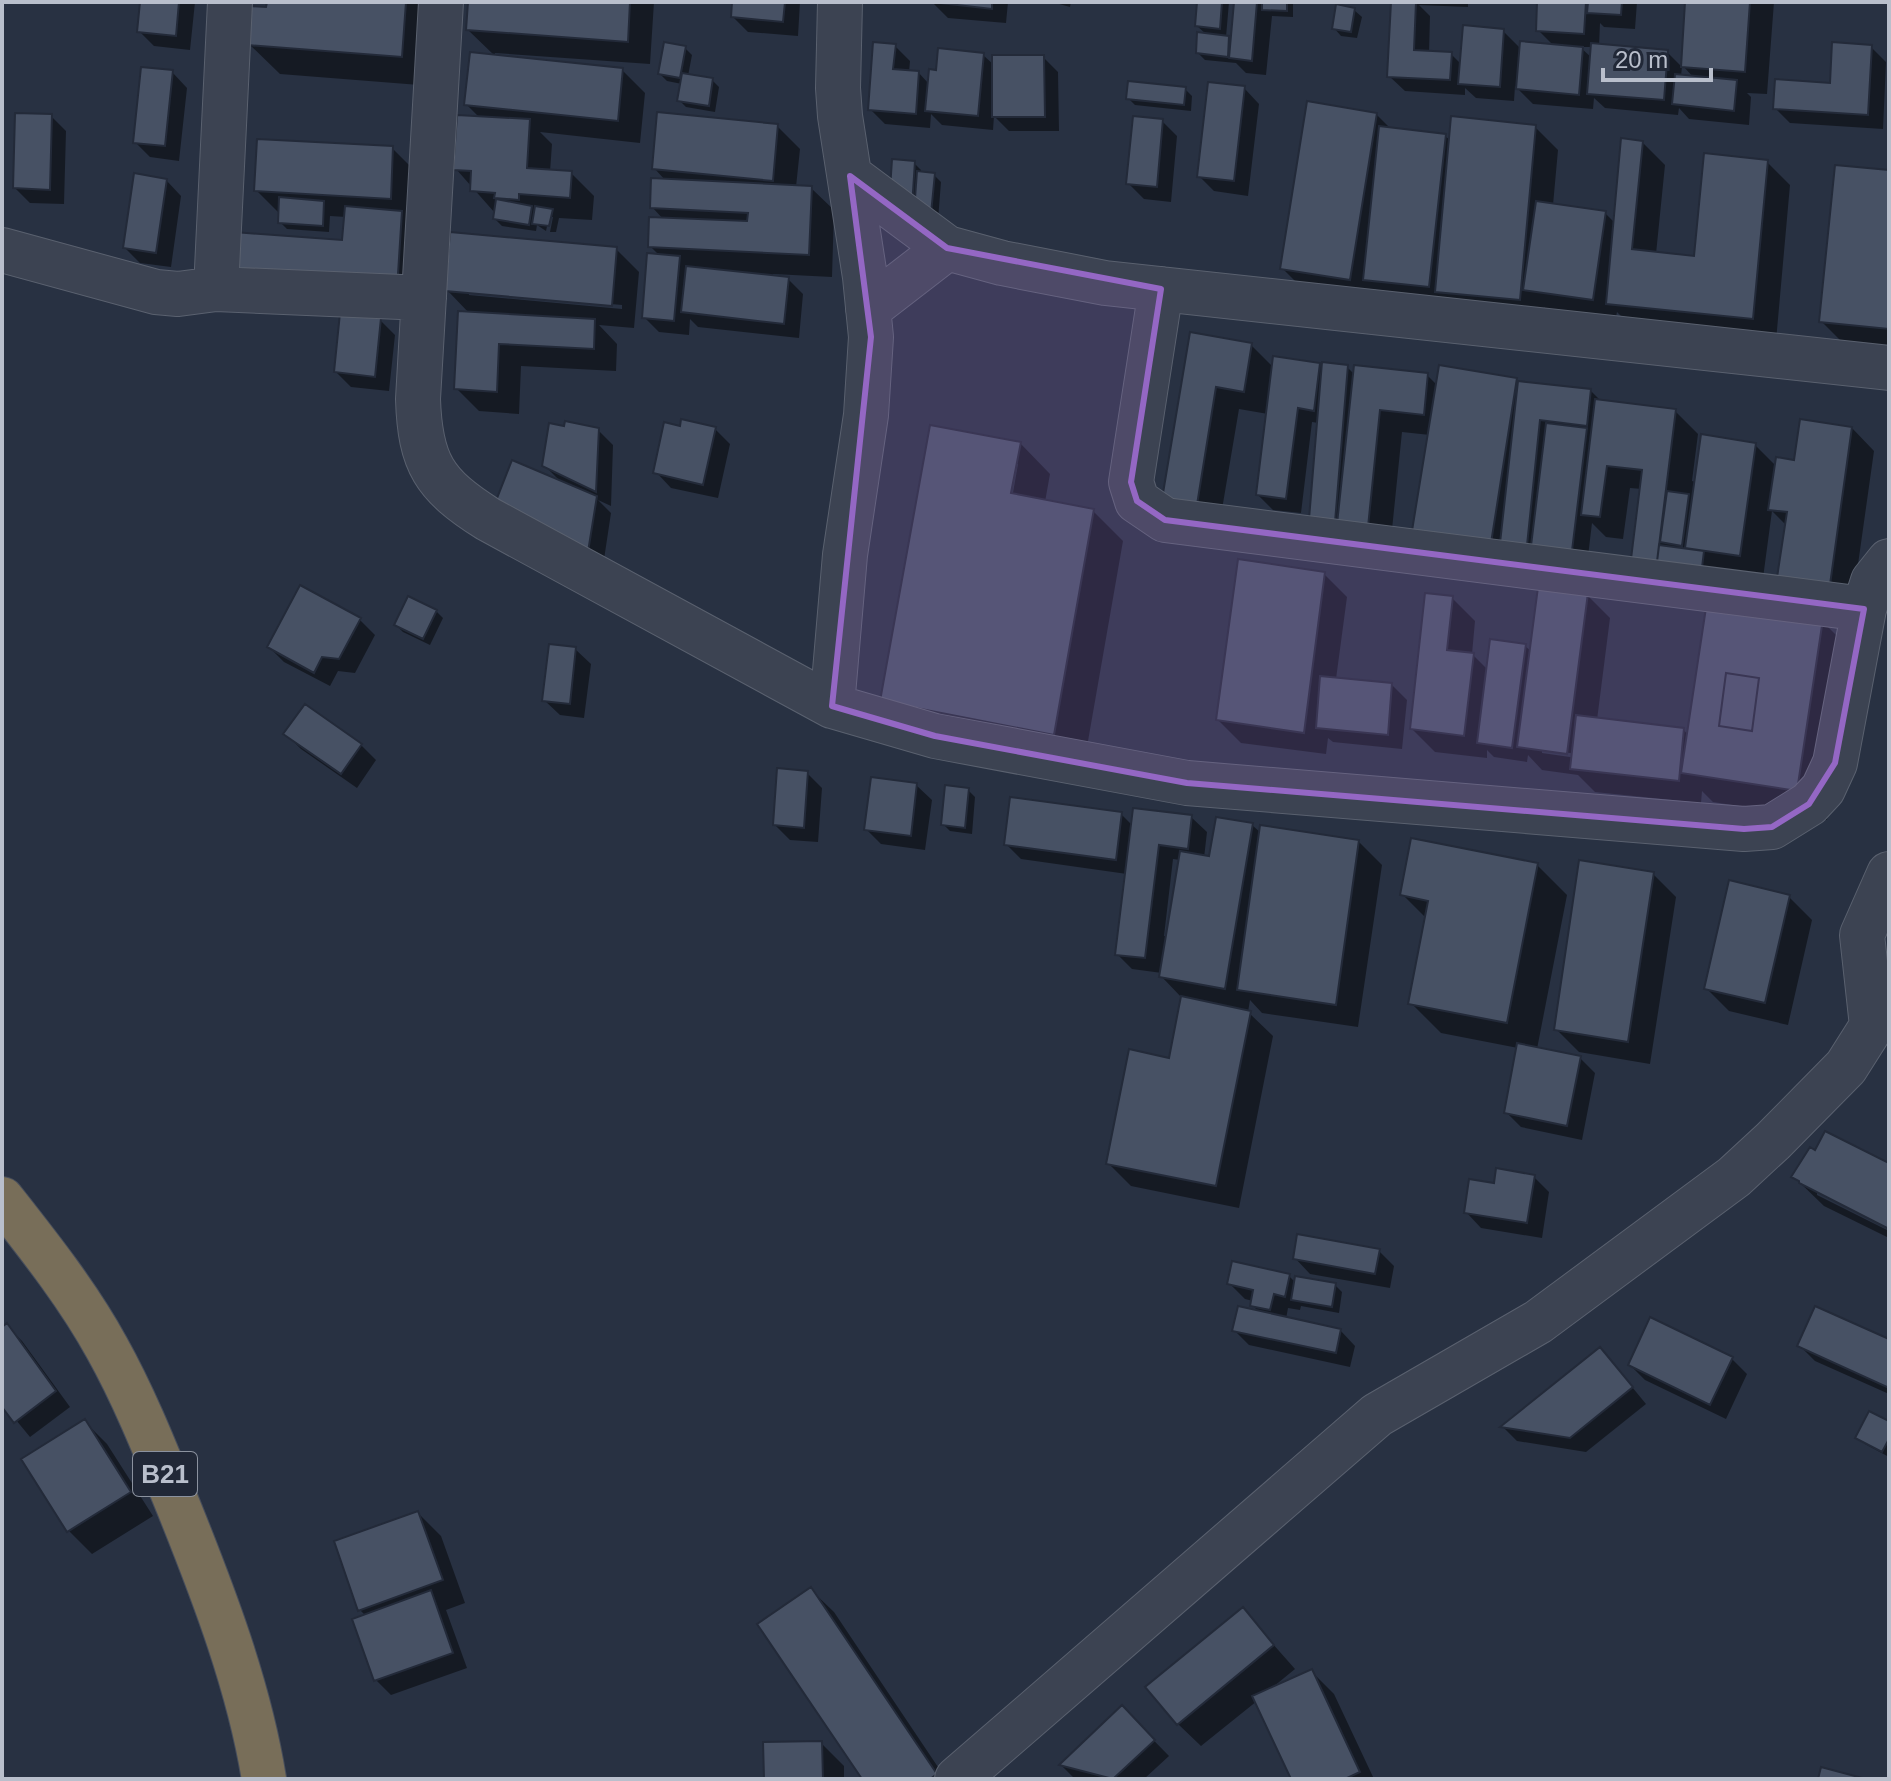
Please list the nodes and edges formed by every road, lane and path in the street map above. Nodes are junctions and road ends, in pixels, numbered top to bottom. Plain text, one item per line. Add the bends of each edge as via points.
1 (230, 2) edge
2 (441, 2) edge
3 (840, 2) edge
4 (850, 176) junction
5 (947, 248) junction
6 (2, 250) edge
7 (216, 289) junction
8 (1161, 289) junction
9 (424, 298) junction
10 (868, 309) junction
11 (1889, 368) edge
12 (1889, 561) edge
13 (1864, 609) junction
14 (832, 706) junction
15 (1889, 874) edge
16 (2, 1199) edge
17 (264, 1779) edge
18 (957, 1779) edge

1 - 7 street
2 - 9 street
3 - 4 street via 838,88
4 - 5 street
4 - 10 street
5 - 8 street via 1105,283
5 - 10 street
6 - 7 street via 156,292
7 - 9 street
8 - 11 street
8 - 13 street via 1131,482 1137,501 1165,520
9 - 14 street via 419,427 426,457 456,499
10 - 14 street via 866,415 845,555
12 - 13 street via 1873,581
13 - 14 street via 1835,763 1816,797 1772,827 1744,829 1187,783 935,736
15 - 18 street via 1862,935 1872,1026 1846,1067 1773,1141 1734,1177 1538,1322 1377,1415
16 - 17 highway, B21 via 107,1347 163,1467 213,1591 259,1744

